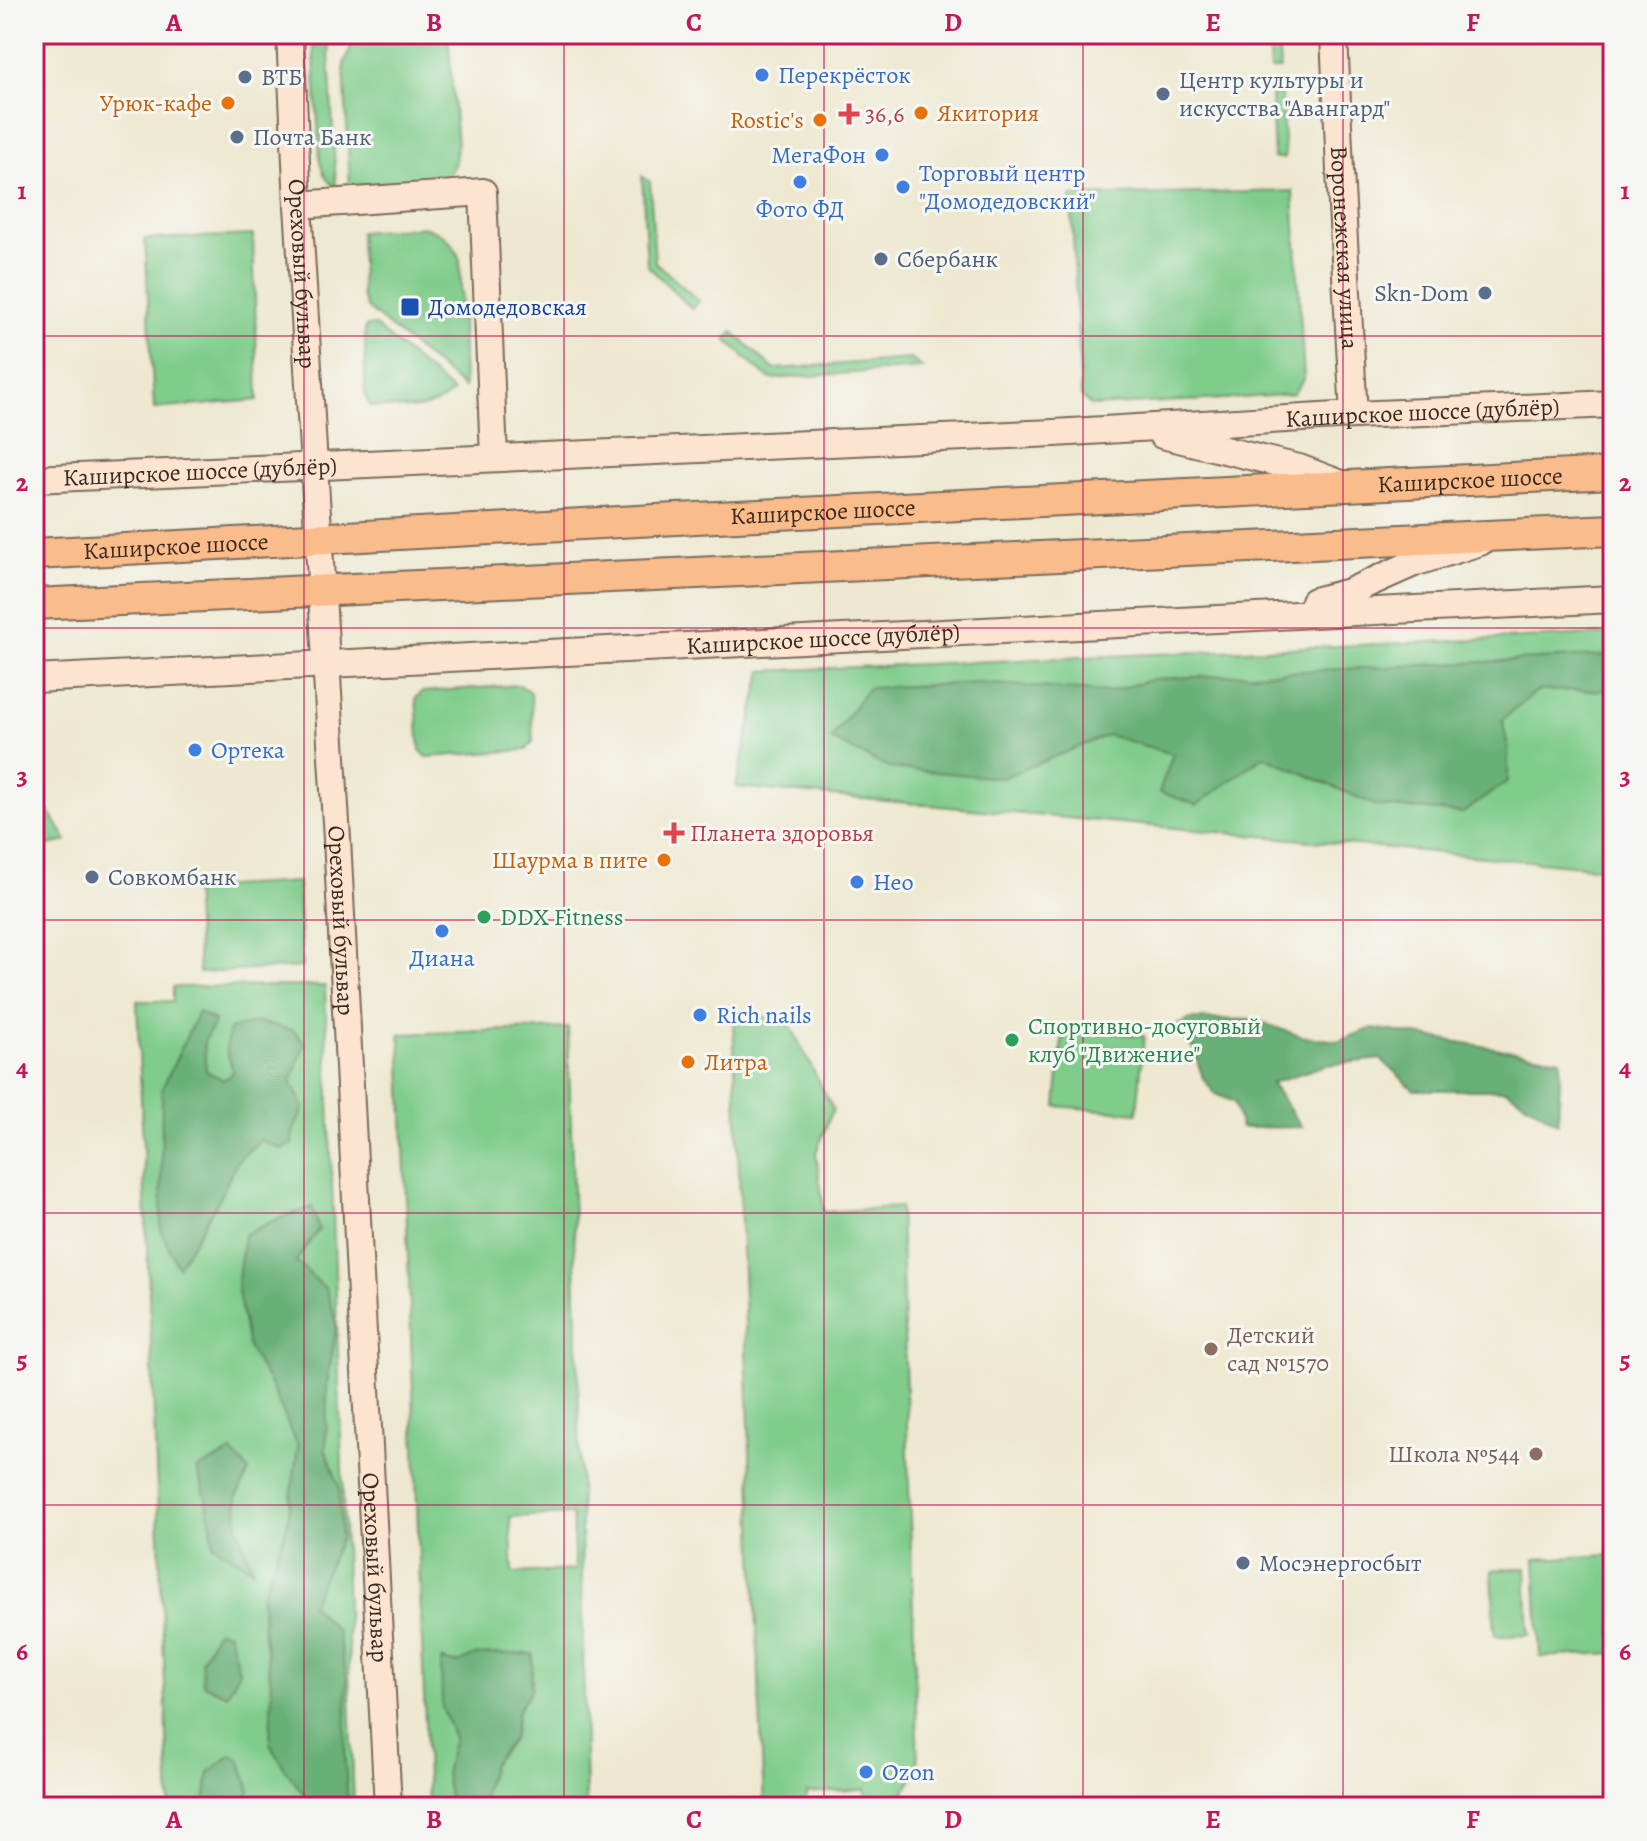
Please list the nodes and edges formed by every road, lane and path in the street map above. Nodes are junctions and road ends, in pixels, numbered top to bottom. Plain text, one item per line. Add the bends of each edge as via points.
1 (290, 34) edge
2 (1334, 34) edge
3 (298, 205) junction
4 (1613, 404) edge
5 (1354, 415) junction
6 (1136, 428) junction
7 (494, 458) junction
8 (315, 467) junction
9 (1613, 473) edge
10 (34, 479) edge
11 (1344, 485) junction
12 (1613, 530) edge
13 (1501, 536) junction
14 (318, 538) junction
15 (34, 554) edge
16 (322, 590) junction
17 (1613, 599) edge
18 (34, 604) edge
19 (1260, 614) junction
20 (326, 666) junction
21 (34, 679) edge
22 (388, 1807) edge

1 - 3 main road, Ореховый бульвар
2 - 5 main road, Воронежская улица
3 - 7 main road via 483,192
3 - 8 main road, Ореховый бульвар
4 - 5 main road, Каширское шоссе (дублёр)
5 - 6 main road, Каширское шоссе (дублёр)
6 - 7 main road, Каширское шоссе (дублёр)
6 - 11 main road via 1299,468
7 - 8 main road, Каширское шоссе (дублёр)
8 - 10 main road, Каширское шоссе (дублёр)
8 - 14 main road, Ореховый бульвар
9 - 11 main road, Каширское шоссе
11 - 14 main road, Каширское шоссе
12 - 13 main road
13 - 16 main road
13 - 19 main road via 1414,563 1349,592
14 - 15 main road, Каширское шоссе
14 - 16 main road, Ореховый бульвар
16 - 18 main road
16 - 20 main road, Ореховый бульвар
17 - 19 main road, Каширское шоссе (дублёр)
19 - 20 main road, Каширское шоссе (дублёр)
20 - 21 main road, Каширское шоссе (дублёр)
20 - 22 main road, Ореховый бульвар

